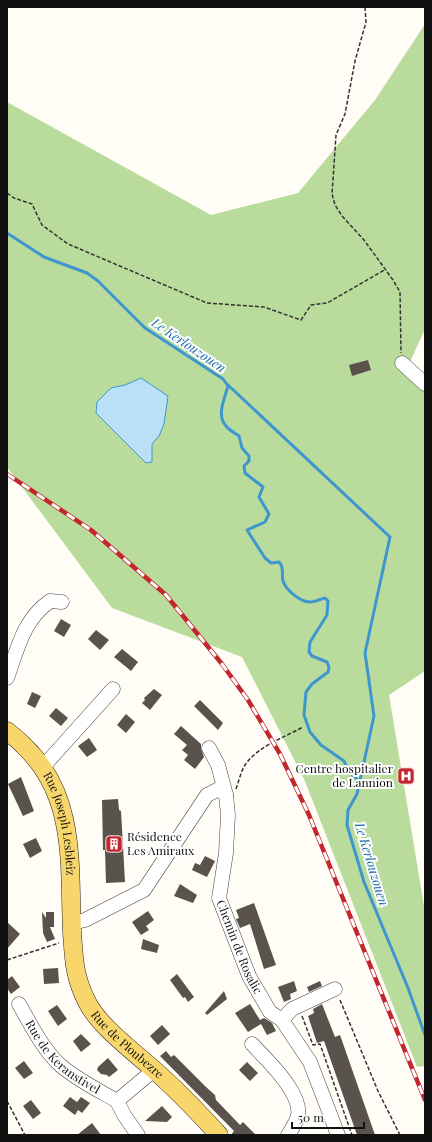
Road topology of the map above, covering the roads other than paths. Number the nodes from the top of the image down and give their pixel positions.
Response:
1 (402, 362) road end
2 (425, 384) edge
3 (62, 602) dead end
4 (7, 678) edge
5 (113, 689) dead end
6 (7, 731) edge
7 (209, 748) dead end
8 (42, 768) junction
9 (226, 795) junction
10 (72, 932) junction
11 (335, 989) road end
12 (19, 1004) dead end
13 (282, 1020) junction
14 (252, 1044) dead end
15 (154, 1070) junction
16 (117, 1101) junction
17 (138, 1135) edge
18 (219, 1135) edge
19 (288, 1135) edge
20 (338, 1135) edge

1 - 2 street
3 - 4 street
5 - 8 street
6 - 8 main road, Rue Joseph Lesbleiz
7 - 9 street, Chemin de Rosalic
8 - 10 main road, Rue Joseph Lesbleiz
9 - 10 street
9 - 13 street, Chemin de Rosalic
10 - 15 main road, Rue de Ploubezre
11 - 13 street
12 - 16 street, Rue de Keranstivel
13 - 20 street, Chemin de Rosalic
14 - 19 street
15 - 16 street
15 - 18 main road, Rue de Ploubezre
16 - 17 street

